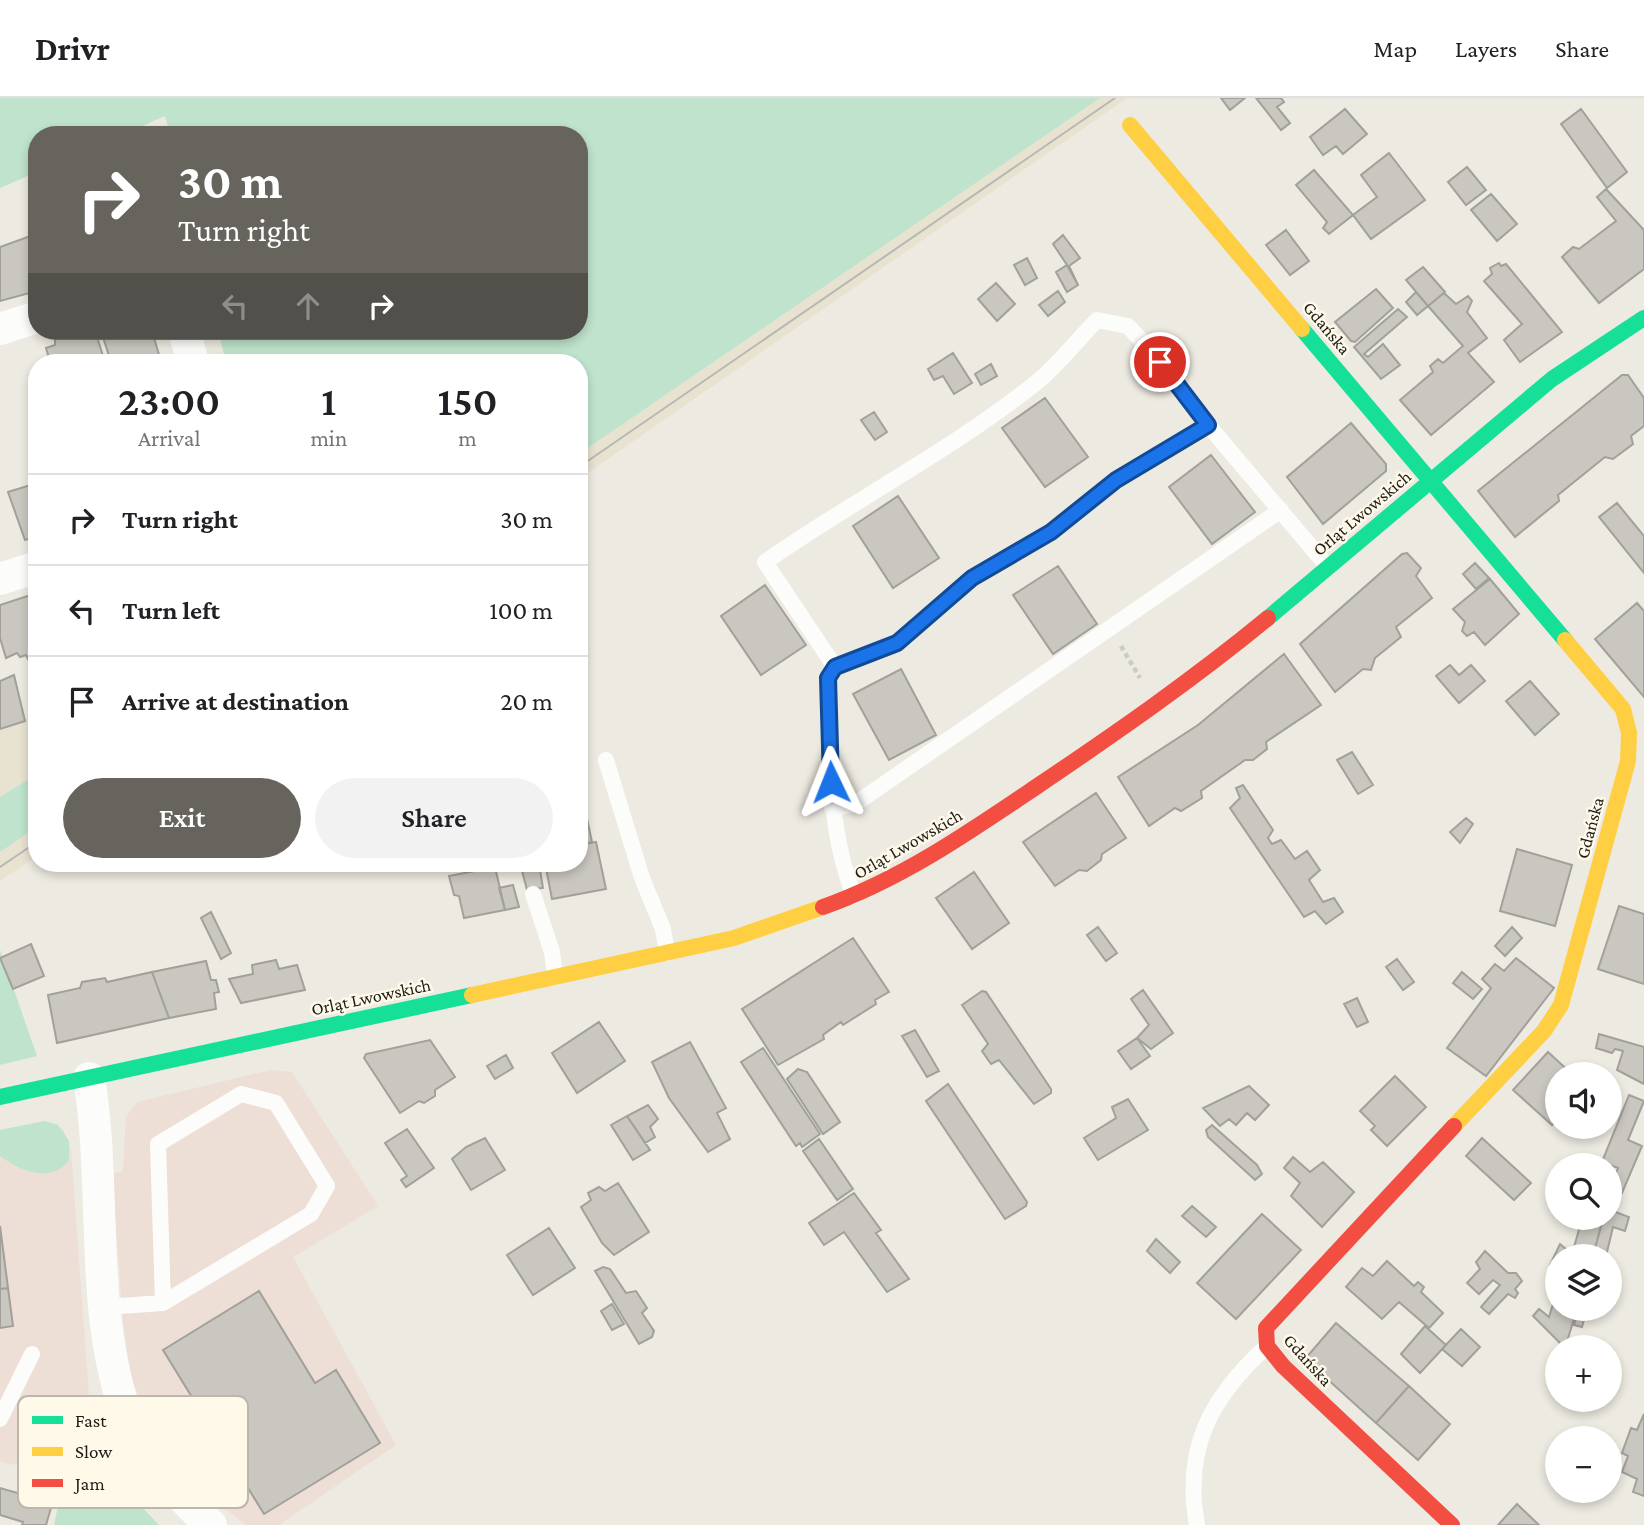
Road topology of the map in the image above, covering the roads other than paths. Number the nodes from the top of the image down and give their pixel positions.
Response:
1 (1130, 125) dead end
2 (1644, 317) edge
3 (28, 320) edge
4 (0, 329) edge
5 (1208, 425) junction
6 (1432, 480) junction
7 (1281, 510) junction
8 (1328, 567) junction
9 (28, 570) edge
10 (0, 579) edge
11 (835, 667) junction
12 (606, 760) dead end
13 (832, 808) junction
14 (533, 894) dead end
15 (854, 897) junction
16 (667, 953) junction
17 (555, 977) junction
18 (89, 1078) junction
19 (0, 1097) edge
20 (163, 1303) junction
21 (106, 1307) junction
22 (1267, 1346) junction
23 (32, 1354) dead end
24 (121, 1396) edge
25 (0, 1419) edge
26 (194, 1508) edge
27 (211, 1525) edge
28 (1197, 1525) edge
29 (1452, 1525) edge

1 - 6 main road, Gdańska
2 - 6 main road, Orląt Lwowskich
3 - 4 street
5 - 7 lane
5 - 11 lane
5 - 11 lane
6 - 8 main road, Orląt Lwowskich
6 - 22 main road, Gdańska
7 - 8 lane
7 - 13 lane
8 - 15 main road, Orląt Lwowskich
9 - 10 street
11 - 13 lane
12 - 16 lane
13 - 15 lane
14 - 17 lane
15 - 16 main road, Orląt Lwowskich
16 - 17 main road, Orląt Lwowskich
17 - 18 main road, Orląt Lwowskich
18 - 19 main road, Orląt Lwowskich
18 - 21 street
20 - 20 lane
20 - 21 lane
21 - 24 street
22 - 28 lane
22 - 29 main road, Gdańska
23 - 25 lane
26 - 27 street

